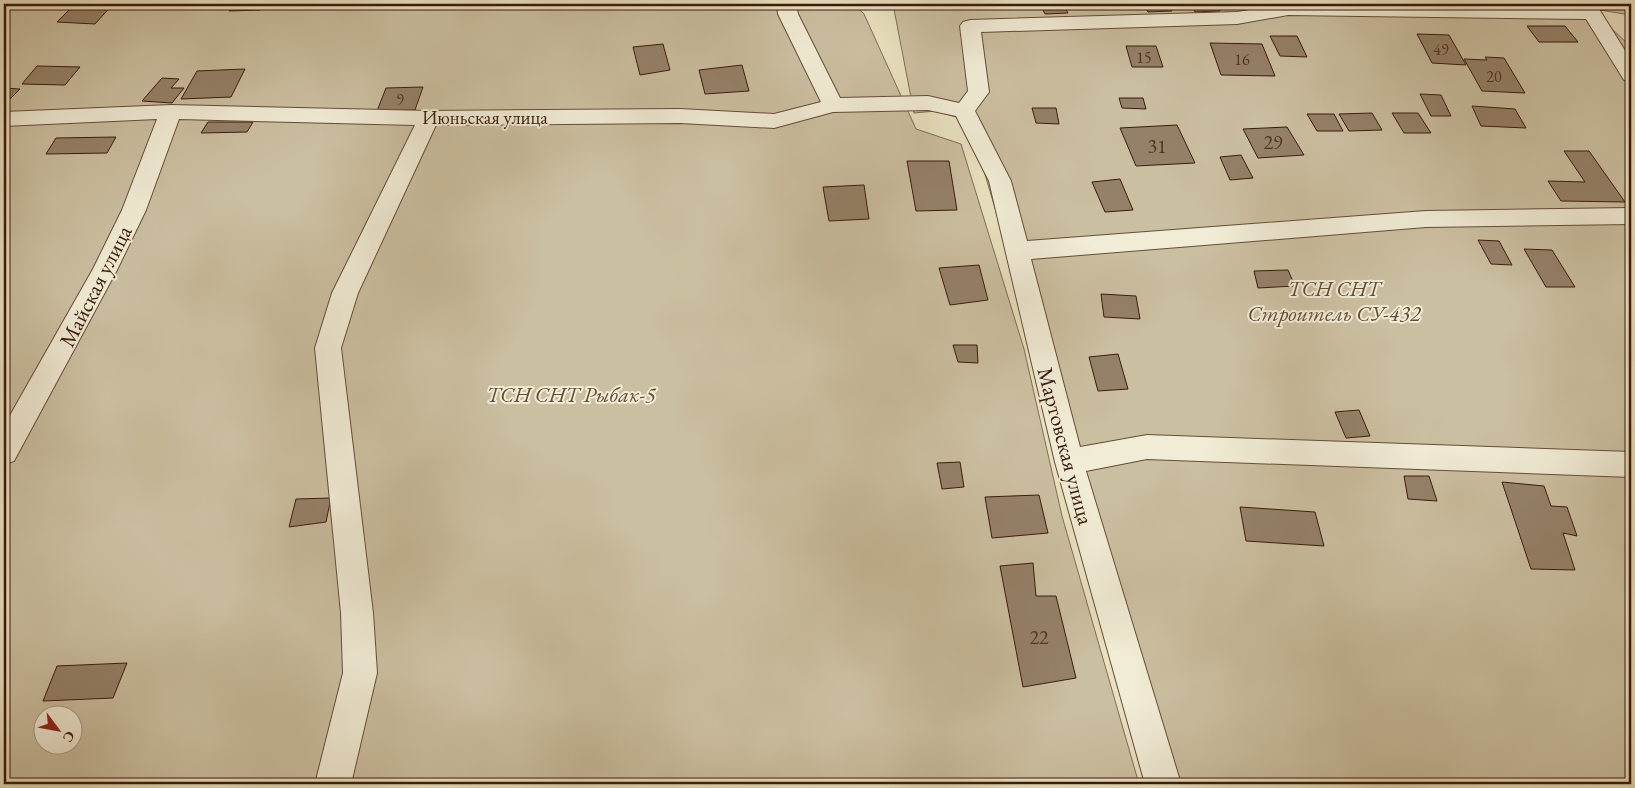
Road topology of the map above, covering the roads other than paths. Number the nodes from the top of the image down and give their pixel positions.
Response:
1 (786, 4) edge
2 (1587, 8) edge
3 (1631, 42) edge
4 (1631, 76) edge
5 (833, 105) junction
6 (964, 111) junction
7 (171, 112) junction
8 (429, 118) junction
9 (4, 119) edge
10 (1631, 216) edge
11 (1016, 251) junction
12 (4, 452) edge
13 (1069, 462) junction
14 (1631, 466) edge
15 (333, 784) edge
16 (1163, 784) edge

1 - 5 lane
2 - 3 lane
2 - 4 lane
2 - 6 lane
5 - 6 lane, Июньская улица
5 - 8 lane, Июньская улица
6 - 11 lane, Мартовская улица
7 - 8 lane, Июньская улица
7 - 9 lane, Июньская улица
7 - 12 lane, Майская улица
8 - 15 lane
10 - 11 lane
11 - 13 lane, Мартовская улица
13 - 14 lane
13 - 16 lane, Мартовская улица

